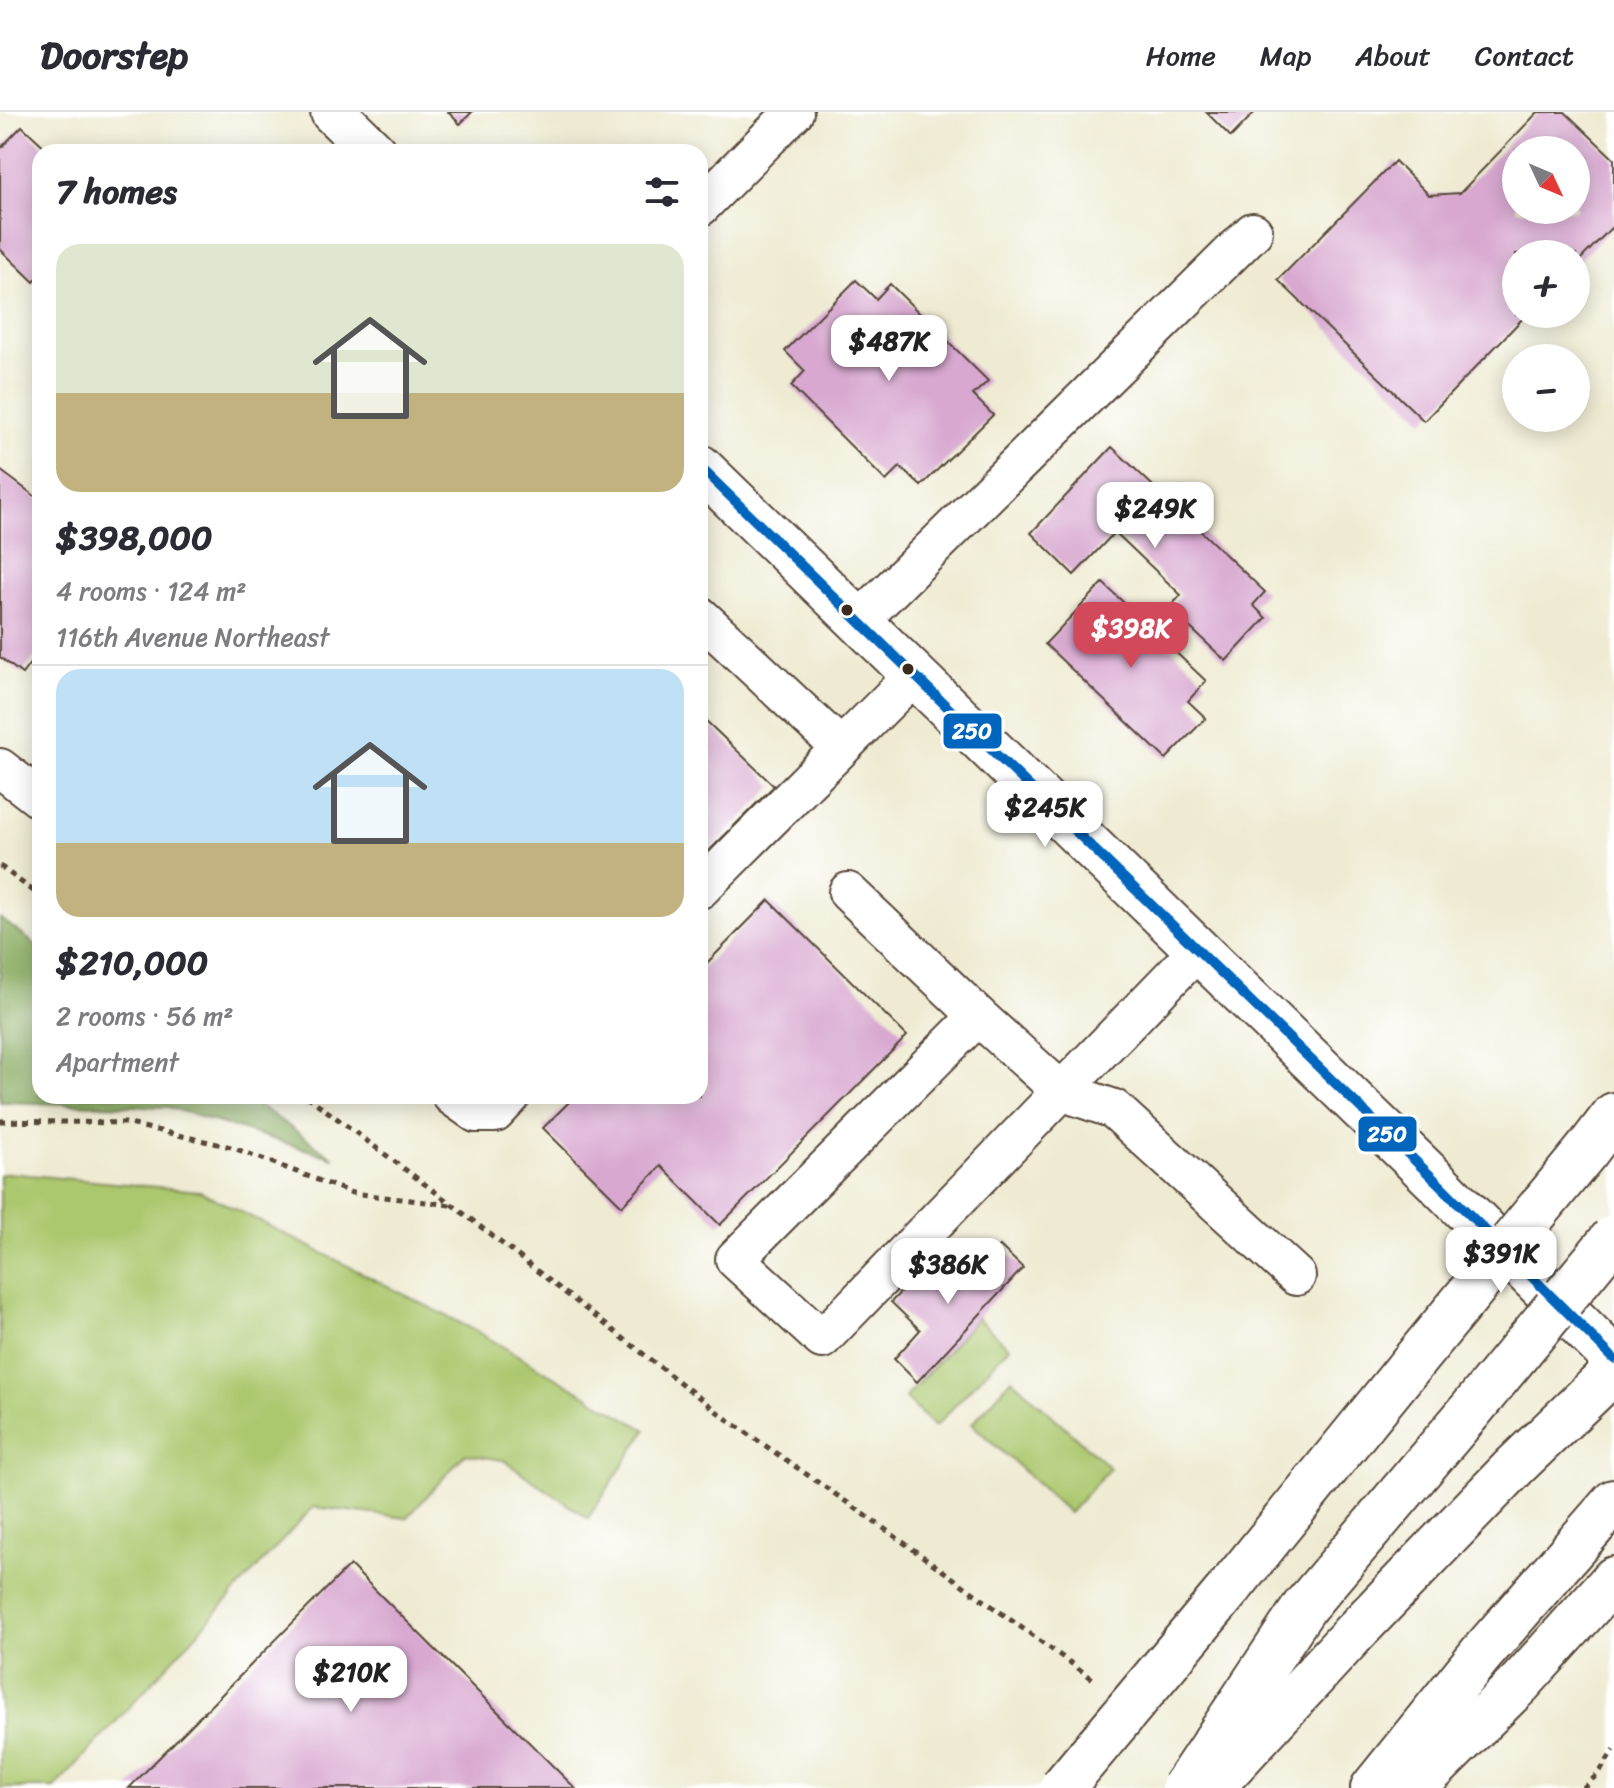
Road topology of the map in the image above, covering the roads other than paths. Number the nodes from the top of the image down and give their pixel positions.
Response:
1 (333, 112) edge
2 (794, 112) edge
3 (366, 144) edge
4 (708, 199) edge
5 (1253, 232) dead end
6 (708, 482) edge
7 (859, 621) junction
8 (708, 623) edge
9 (914, 675) junction
10 (841, 748) junction
11 (0, 768) edge
12 (32, 793) edge
13 (708, 881) edge
14 (848, 892) dead end
15 (1198, 950) junction
16 (978, 1016) junction
17 (1061, 1091) junction
18 (463, 1104) edge
19 (503, 1104) edge
20 (1614, 1115) edge
21 (1614, 1237) edge
22 (1296, 1276) dead end
23 (1614, 1359) edge
24 (1614, 1371) edge
25 (1602, 1514) edge
26 (1614, 1579) edge
27 (1062, 1788) edge
28 (1184, 1788) edge
29 (1211, 1788) edge
30 (1373, 1788) edge
31 (1414, 1788) edge

1 - 3 main road
2 - 4 lane
5 - 7 lane
6 - 7 main road
7 - 9 main road
8 - 10 lane
9 - 10 lane
9 - 15 main road
10 - 13 lane
11 - 12 lane
14 - 16 lane
15 - 17 lane
15 - 23 main road
16 - 17 lane
16 - 17 lane
17 - 22 lane
18 - 19 lane
20 - 27 main road, bridge
21 - 28 main road, bridge
24 - 29 main road, bridge
25 - 30 main road
26 - 31 main road

